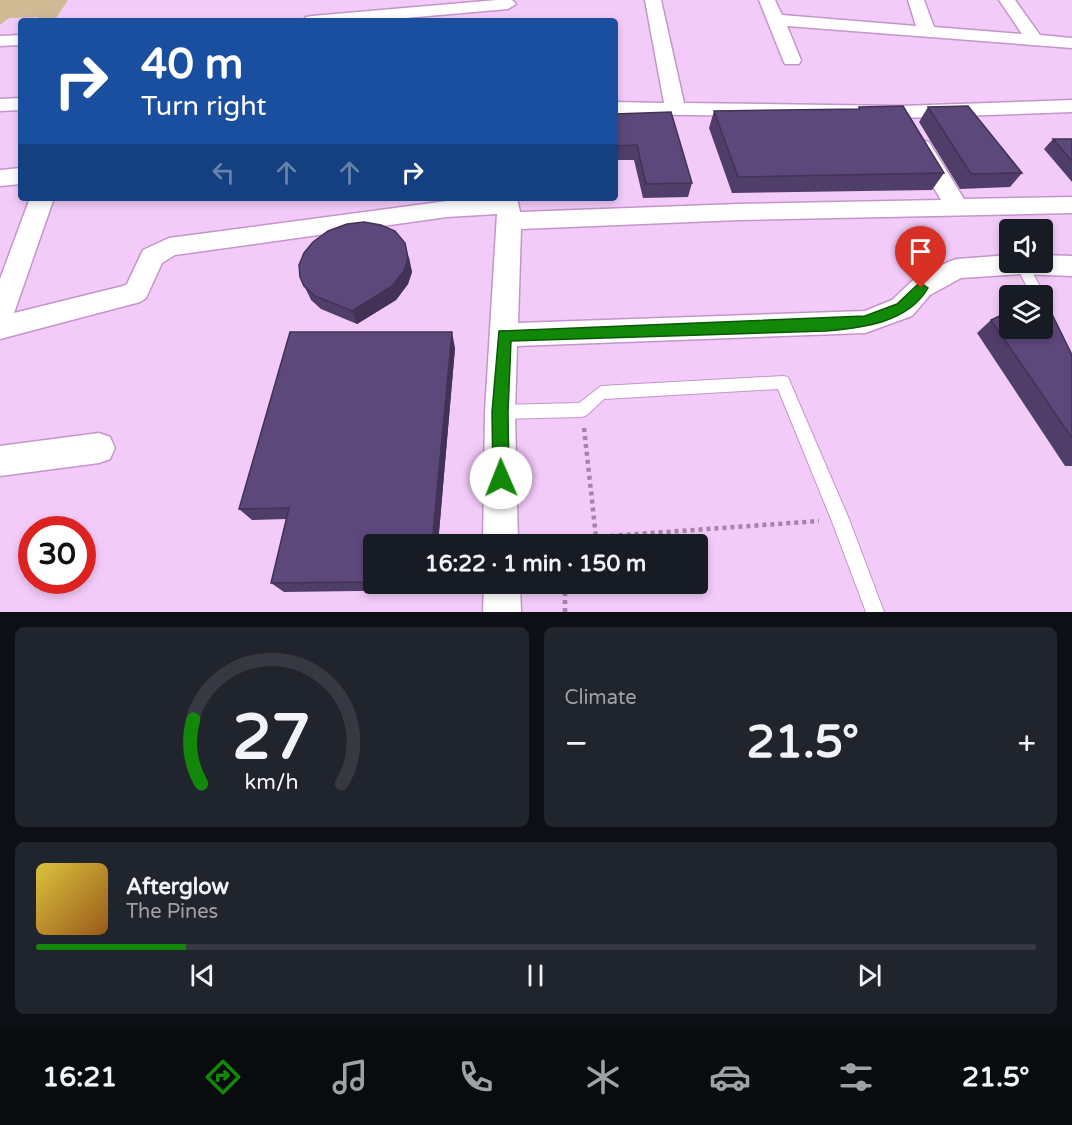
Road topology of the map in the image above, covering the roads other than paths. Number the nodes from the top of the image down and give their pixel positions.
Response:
1 (653, 0) edge
2 (767, 0) edge
3 (916, 0) edge
4 (1008, 0) edge
5 (508, 8) edge
6 (379, 18) edge
7 (775, 20) junction
8 (927, 32) junction
9 (1034, 39) junction
10 (18, 40) edge
11 (0, 41) edge
12 (1072, 43) edge
13 (792, 60) dead end
14 (18, 104) edge
15 (0, 105) edge
16 (1072, 106) edge
17 (675, 107) junction
18 (618, 108) edge
19 (900, 112) junction
20 (18, 176) edge
21 (0, 178) edge
22 (41, 201) edge
23 (1072, 205) edge
24 (957, 207) junction
25 (508, 208) edge
26 (1053, 265) edge
27 (999, 266) edge
28 (1072, 266) edge
29 (6, 284) edge
30 (0, 315) edge
31 (0, 328) edge
32 (504, 335) junction
33 (500, 412) junction
34 (99, 448) dead end
35 (0, 461) edge
36 (501, 534) edge
37 (502, 594) edge
38 (502, 612) edge
39 (875, 612) edge

1 - 17 street
2 - 7 street
3 - 8 street
4 - 9 street
5 - 6 street
7 - 8 street
7 - 13 street
8 - 9 street
9 - 12 street
10 - 11 street
14 - 15 street
16 - 19 street
17 - 18 street
17 - 19 street
19 - 24 street
20 - 21 street
22 - 29 street
23 - 24 street
24 - 25 street
25 - 31 street
25 - 32 street
26 - 28 street
27 - 32 street
29 - 30 street
32 - 33 street
33 - 36 street
33 - 39 lane
34 - 35 street
37 - 38 street

